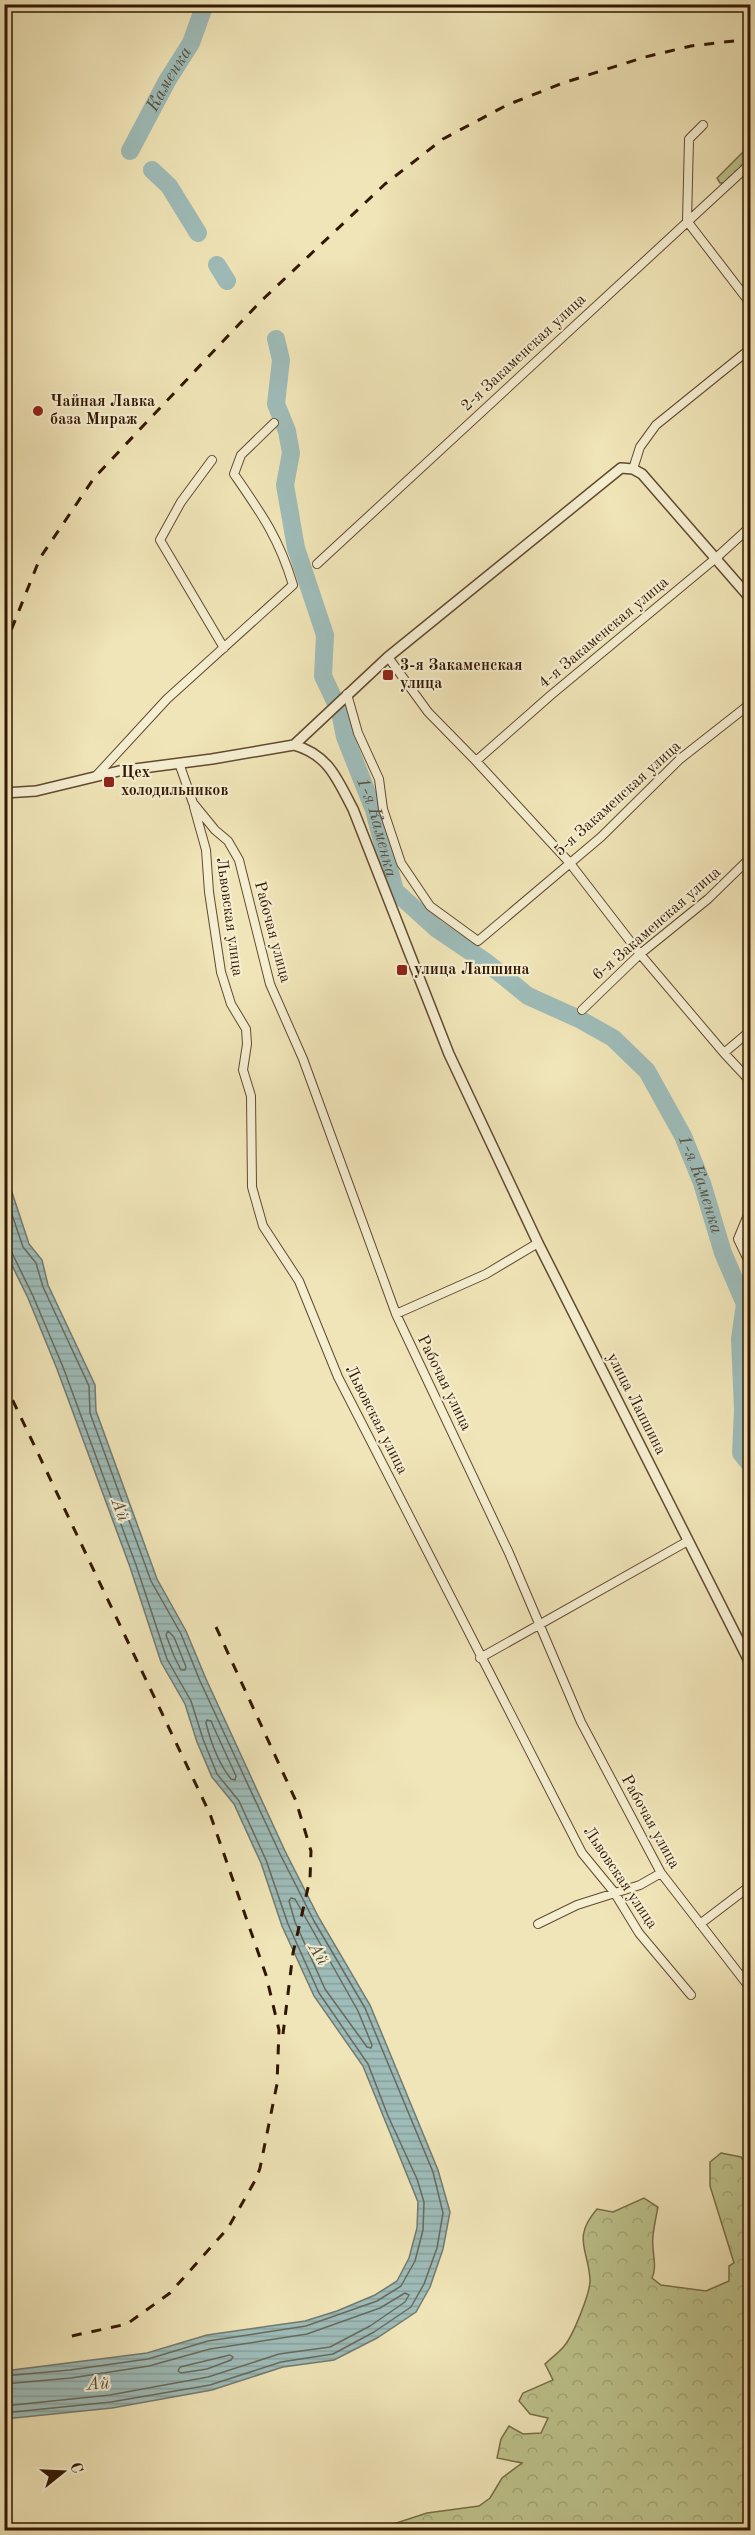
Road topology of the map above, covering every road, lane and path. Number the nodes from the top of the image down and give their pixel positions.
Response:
1 (703, 126) dead end
2 (750, 164) edge
3 (687, 221) junction
4 (750, 303) edge
5 (750, 349) edge
6 (274, 423) dead end
7 (212, 460) dead end
8 (633, 469) junction
9 (750, 527) edge
10 (716, 558) junction
11 (317, 564) dead end
12 (750, 598) edge
13 (224, 648) junction
14 (388, 657) junction
15 (347, 694) junction
16 (750, 704) edge
17 (294, 745) junction
18 (477, 761) junction
19 (178, 763) junction
20 (96, 776) junction
21 (4, 793) edge
22 (193, 803) junction
23 (750, 858) edge
24 (569, 862) junction
25 (640, 954) junction
26 (582, 1011) dead end
27 (750, 1031) edge
28 (724, 1053) junction
29 (750, 1081) edge
30 (750, 1210) edge
31 (538, 1243) junction
32 (750, 1264) edge
33 (396, 1314) junction
34 (688, 1541) junction
35 (541, 1626) junction
36 (480, 1658) junction
37 (750, 1663) edge
38 (661, 1873) junction
39 (750, 1887) edge
40 (614, 1892) junction
41 (538, 1924) dead end
42 (700, 1924) junction
43 (750, 1988) edge
44 (691, 1995) dead end

1 - 3 street
2 - 3 street, 2-я Закаменская улица
3 - 4 street
3 - 11 street, 2-я Закаменская улица
5 - 8 street
6 - 13 street
7 - 13 street
8 - 10 street
8 - 14 street
9 - 10 street, 4-я Закаменская улица
10 - 12 street
10 - 18 street, 4-я Закаменская улица
13 - 20 street
14 - 15 street
14 - 18 street
15 - 17 street
15 - 24 street, 5-я Закаменская улица
16 - 24 street, 5-я Закаменская улица
17 - 19 street
17 - 31 street, улица Лапшина
18 - 24 street
19 - 20 street
19 - 22 street, Рабочая улица
20 - 21 street
22 - 33 street, Рабочая улица
22 - 36 street, Львовская улица
23 - 25 street, 6-я Закаменская улица
24 - 25 street
25 - 26 street, 6-я Закаменская улица
25 - 28 street
27 - 28 street
28 - 29 street
30 - 32 street
31 - 33 street
31 - 34 street, улица Лапшина
33 - 35 street, Рабочая улица
34 - 35 street
34 - 37 street, улица Лапшина
35 - 36 street
35 - 38 street, Рабочая улица
36 - 40 street, Львовская улица
38 - 40 street
38 - 42 street, Рабочая улица
39 - 42 street
40 - 41 street
40 - 44 street, Львовская улица
42 - 43 street, Рабочая улица

